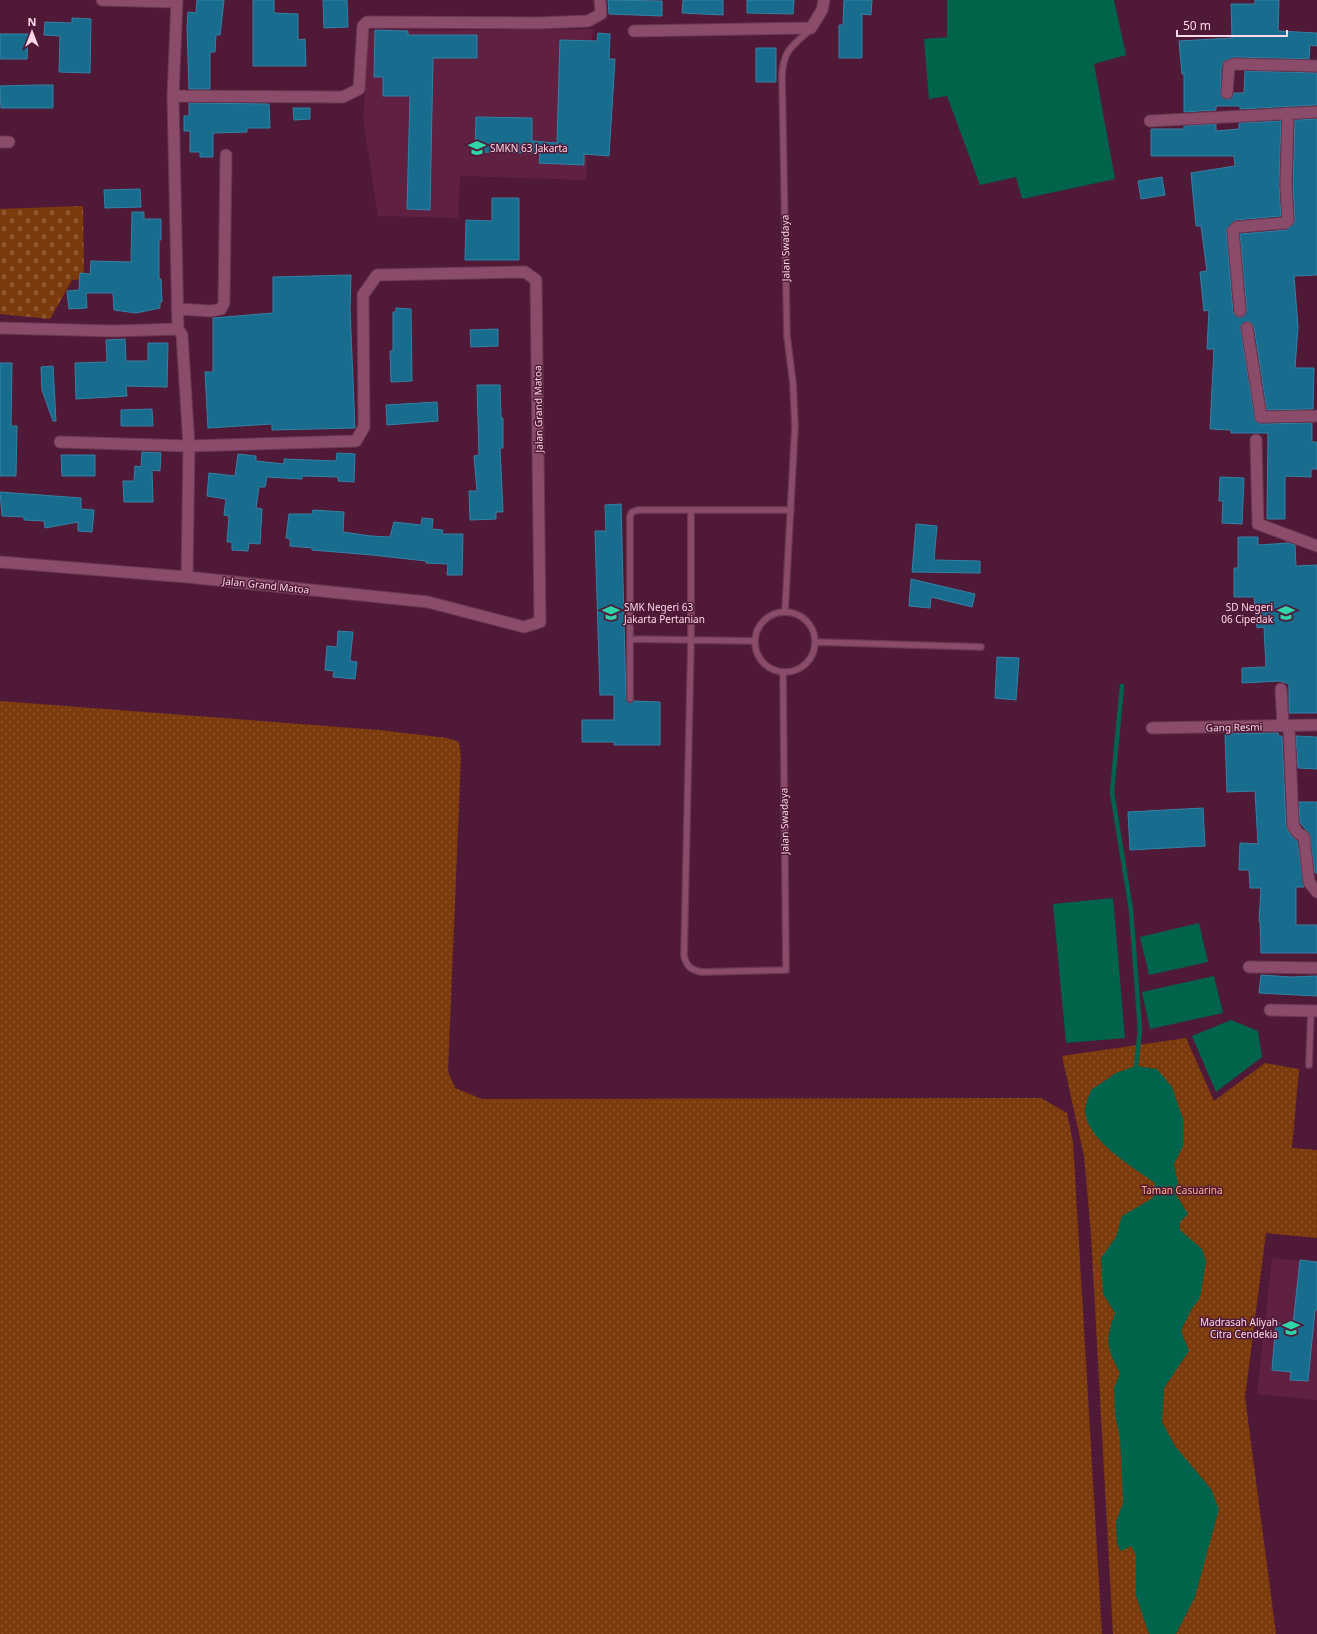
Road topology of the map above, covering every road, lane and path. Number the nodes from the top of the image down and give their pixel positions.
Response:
1 (102, 0) edge
2 (600, 0) edge
3 (824, 0) edge
4 (176, 1) edge
5 (811, 28) junction
6 (634, 32) dead end
7 (1317, 66) edge
8 (1227, 93) dead end
9 (173, 96) junction
10 (1317, 112) edge
11 (1288, 113) junction
12 (1150, 121) dead end
13 (226, 155) dead end
14 (177, 309) junction
15 (1240, 311) dead end
16 (0, 328) edge
17 (1247, 328) dead end
18 (178, 329) junction
19 (1317, 416) edge
20 (1256, 440) dead end
21 (60, 442) dead end
22 (189, 446) junction
23 (691, 510) junction
24 (791, 510) junction
25 (1317, 546) edge
26 (0, 562) edge
27 (186, 576) junction
28 (785, 612) junction
29 (630, 639) junction
30 (691, 640) junction
31 (755, 641) junction
32 (816, 642) junction
33 (981, 647) dead end
34 (783, 672) junction
35 (1280, 689) dead end
36 (630, 699) dead end
37 (1286, 726) junction
38 (1317, 726) edge
39 (1152, 728) dead end
40 (1317, 892) edge
41 (1249, 967) dead end
42 (1317, 968) edge
43 (1270, 1010) dead end
44 (1314, 1011) edge
45 (1309, 1065) dead end

1 - 4 street
2 - 9 street
3 - 5 street, Jalan Swadaya
4 - 9 street
5 - 6 street
5 - 24 lane, Jalan Swadaya
7 - 8 street
9 - 14 street
10 - 11 street
11 - 12 street
11 - 15 street
13 - 14 street
14 - 18 street
16 - 18 street
17 - 19 street
18 - 22 street
20 - 25 street
21 - 22 street, Jalan Grand Matoa
22 - 27 street
22 - 27 street, Jalan Grand Matoa
23 - 24 lane
23 - 29 lane
23 - 30 lane
24 - 28 lane, Jalan Swadaya
26 - 27 street, Jalan Grand Matoa
28 - 31 lane
28 - 32 lane
29 - 30 lane
29 - 36 lane
30 - 31 lane
30 - 34 lane, Jalan Swadaya
31 - 34 lane
32 - 33 lane
32 - 34 lane
35 - 37 street
37 - 38 street, Gang Resmi
37 - 39 street, Gang Resmi
37 - 40 street
41 - 42 street
43 - 44 street
44 - 45 lane

